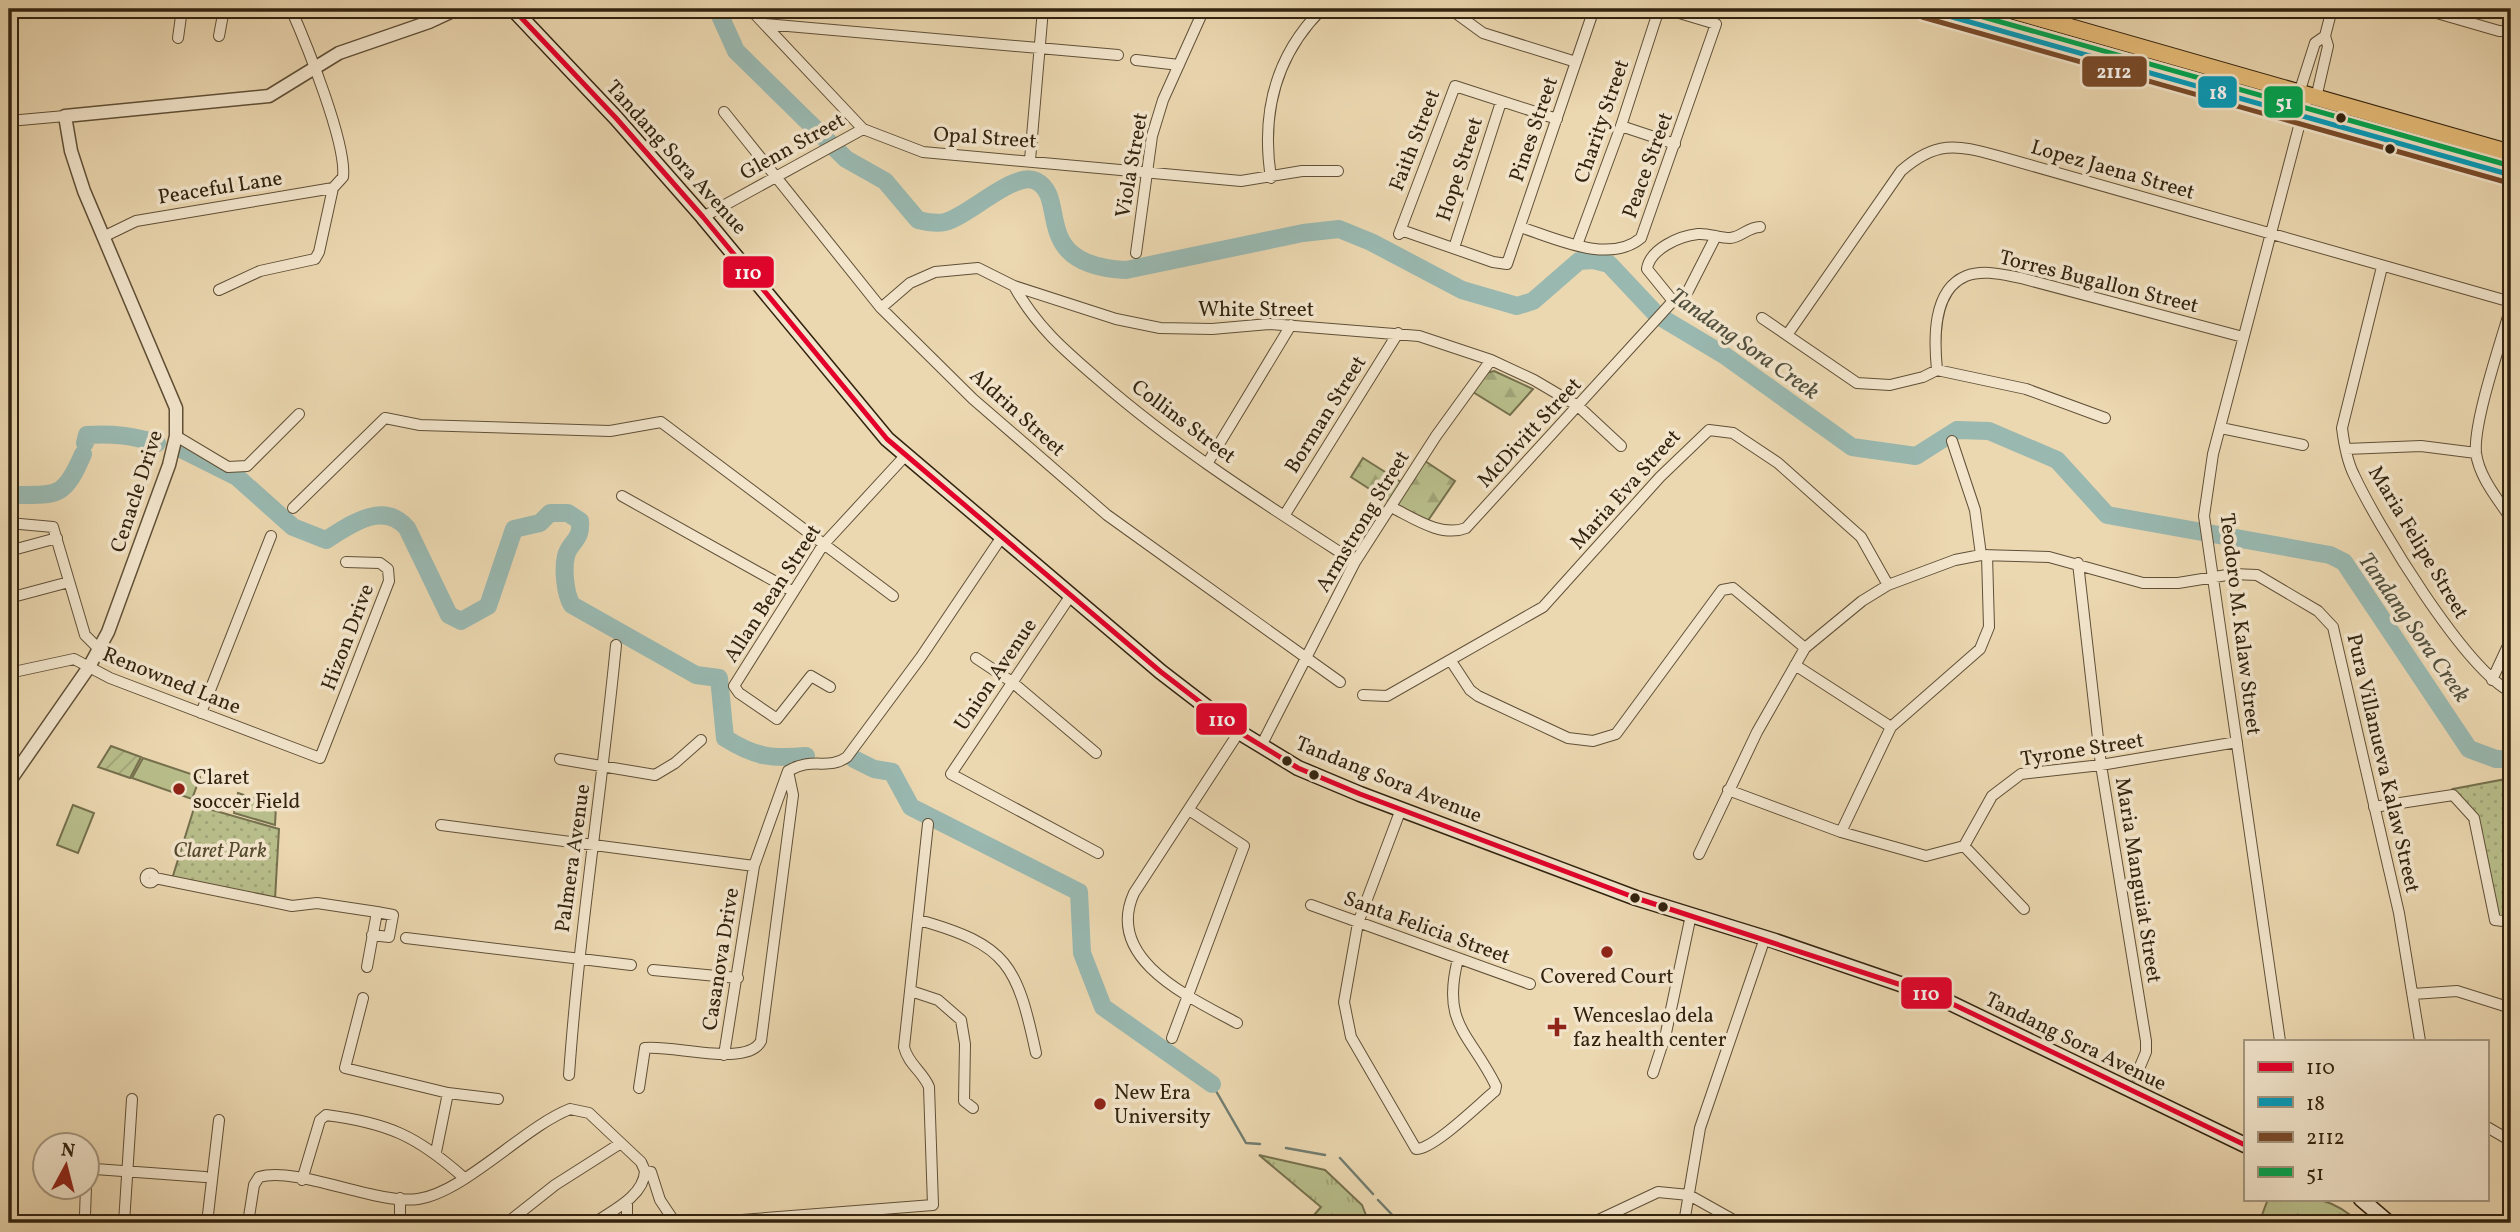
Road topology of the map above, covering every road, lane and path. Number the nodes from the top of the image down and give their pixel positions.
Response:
1 (182, 9) edge
2 (224, 9) edge
3 (290, 9) edge
4 (457, 9) edge
5 (513, 9) edge
6 (750, 9) edge
7 (1043, 9) edge
8 (1204, 9) edge
9 (1322, 9) edge
10 (1450, 9) edge
11 (1594, 9) edge
12 (1659, 9) edge
13 (1666, 9) edge
14 (1924, 9) edge
15 (2007, 9) edge
16 (2332, 9) edge
17 (2423, 9) edge
18 (2443, 11) edge
19 (765, 24) junction
20 (2083, 31) junction
21 (2511, 31) edge
22 (219, 36) dead end
23 (2325, 36) junction
24 (178, 38) dead end
25 (1040, 47) junction
26 (2077, 52) junction
27 (1118, 55) dead end
28 (1136, 60) dead end
29 (1576, 62) junction
30 (315, 65) junction
31 (1179, 65) junction
32 (2307, 96) junction
33 (1501, 102) junction
34 (724, 112) dead end
35 (65, 116) junction
36 (2302, 116) junction
37 (1557, 119) junction
38 (9, 121) edge
39 (1621, 126) junction
40 (863, 128) junction
41 (1675, 144) junction
42 (2511, 153) edge
43 (1030, 160) junction
44 (1147, 171) junction
45 (1338, 171) dead end
46 (2511, 175) edge
47 (776, 176) junction
48 (1271, 178) junction
49 (333, 188) junction
50 (703, 217) junction
51 (1520, 227) junction
52 (1760, 227) dead end
53 (2270, 235) junction
54 (1716, 236) junction
55 (103, 237) junction
56 (1577, 245) junction
57 (1454, 248) junction
58 (1136, 253) dead end
59 (1508, 262) joint
60 (2382, 267) junction
61 (1014, 286) junction
62 (219, 290) dead end
63 (1673, 301) junction
64 (2511, 304) edge
65 (881, 308) junction
66 (1762, 318) dead end
67 (1291, 325) junction
68 (1398, 333) junction
69 (1787, 335) junction
70 (2243, 337) junction
71 (1491, 360) junction
72 (1937, 370) junction
73 (1578, 406) junction
74 (299, 414) dead end
75 (2105, 418) dead end
76 (2221, 428) junction
77 (176, 436) junction
78 (1952, 441) dead end
79 (2303, 445) dead end
80 (1621, 446) dead end
81 (2346, 449) junction
82 (2476, 453) junction
83 (905, 456) junction
84 (1207, 464) junction
85 (622, 496) dead end
86 (1391, 507) junction
87 (293, 508) dead end
88 (1284, 516) junction
89 (2511, 519) edge
90 (9, 523) edge
91 (271, 536) dead end
92 (57, 538) junction
93 (1001, 538) junction
94 (823, 545) junction
95 (9, 551) edge
96 (1984, 555) junction
97 (346, 562) dead end
98 (1354, 562) junction
99 (2078, 563) junction
100 (2212, 579) junction
101 (69, 582) junction
102 (1888, 585) junction
103 (792, 591) junction
104 (1071, 595) junction
105 (893, 596) dead end
106 (9, 598) edge
107 (2511, 639) edge
108 (616, 645) dead end
109 (1805, 648) junction
110 (99, 649) junction
111 (976, 658) dead end
112 (1306, 660) junction
113 (1451, 661) junction
114 (1795, 665) junction
115 (89, 667) junction
116 (9, 673) edge
117 (2492, 680) junction
118 (1012, 682) junction
119 (1340, 682) dead end
120 (830, 687) dead end
121 (2511, 692) edge
122 (1363, 695) dead end
123 (201, 713) junction
124 (1891, 727) junction
125 (1239, 733) junction
126 (701, 740) dead end
127 (2237, 742) junction
128 (1261, 746) junction
129 (1096, 753) dead end
130 (320, 758) joint
131 (560, 759) dead end
132 (604, 765) junction
133 (2101, 765) junction
134 (788, 771) junction
135 (9, 782) edge
136 (1728, 790) junction
137 (2374, 807) junction
138 (1401, 809) junction
139 (1189, 810) junction
140 (928, 824) dead end
141 (441, 825) dead end
142 (1841, 832) junction
143 (594, 845) junction
144 (1964, 846) junction
145 (1098, 853) dead end
146 (1699, 854) dead end
147 (754, 866) junction
148 (155, 878) dead end
149 (1311, 905) dead end
150 (2024, 909) dead end
151 (377, 912) junction
152 (1691, 915) junction
153 (919, 920) junction
154 (2511, 922) edge
155 (1358, 923) junction
156 (372, 935) junction
157 (406, 938) dead end
158 (1765, 938) junction
159 (1458, 958) junction
160 (578, 959) junction
161 (631, 965) dead end
162 (367, 967) dead end
163 (653, 970) dead end
164 (738, 978) junction
165 (1530, 984) dead end
166 (911, 991) junction
167 (2413, 994) junction
168 (1188, 997) junction
169 (363, 998) dead end
170 (2511, 1008) edge
171 (1237, 1023) dead end
172 (1172, 1038) dead end
173 (2280, 1040) edge
174 (2420, 1040) edge
175 (1036, 1053) dead end
176 (724, 1055) junction
177 (1653, 1073) dead end
178 (569, 1076) dead end
179 (2136, 1076) dead end
180 (639, 1088) dead end
181 (448, 1093) junction
182 (132, 1099) dead end
183 (498, 1099) dead end
184 (974, 1108) dead end
185 (219, 1120) dead end
186 (2488, 1128) edge
187 (2511, 1141) edge
188 (621, 1143) junction
189 (2244, 1145) edge
190 (436, 1152) junction
191 (102, 1169) edge
192 (126, 1170) junction
193 (645, 1171) junction
194 (205, 1177) dead end
195 (464, 1177) junction
196 (302, 1180) junction
197 (1689, 1195) junction
198 (400, 1198) junction
199 (86, 1200) edge
200 (2362, 1200) edge
201 (626, 1202) junction
202 (863, 1210) junction
203 (807, 1219) edge
204 (732, 1221) edge
205 (89, 1223) edge
206 (124, 1223) edge
207 (207, 1223) edge
208 (248, 1223) edge
209 (400, 1223) edge
210 (507, 1223) edge
211 (594, 1223) edge
212 (627, 1223) edge
213 (679, 1223) edge
214 (704, 1223) edge
215 (862, 1223) edge
216 (1592, 1223) edge
217 (1684, 1223) edge
218 (1739, 1223) edge
219 (2389, 1223) edge

1 - 24 street
2 - 22 street
3 - 30 street
4 - 30 street
5 - 50 main road, Tandang Sora Avenue
6 - 19 street, Opal Street
7 - 25 street
8 - 31 street, Viola Street
9 - 48 street
10 - 29 street
11 - 29 street, Pines Street
12 - 39 street, Charity Street
13 - 41 street, Peace Street
14 - 26 main road
15 - 20 main road
16 - 23 street, Teodoro M. Kalaw Street
17 - 18 street
18 - 21 street
19 - 25 street
19 - 40 street, Opal Street
20 - 26 main road
20 - 32 main road
23 - 32 street, Teodoro M. Kalaw Street
23 - 32 street, Teodoro M. Kalaw Street
25 - 27 street
25 - 43 street
26 - 36 main road
28 - 31 street
29 - 37 street, Pines Street
30 - 35 street
30 - 49 street
31 - 44 street, Viola Street
32 - 36 street, Teodoro M. Kalaw Street
32 - 42 main road
33 - 37 street, Faith Street
33 - 57 street, Hope Street
33 - 57 street, Faith Street
34 - 47 street, Aldrin Street
35 - 38 street
35 - 55 street, Cenacle Drive
36 - 46 main road
36 - 53 street, Teodoro M. Kalaw Street
37 - 51 street, Pines Street
39 - 41 street
39 - 56 street, Charity Street
40 - 43 street, Opal Street
40 - 47 street, Glenn Street
41 - 56 street, Peace Street
43 - 44 street, Opal Street
44 - 48 street, Opal Street
44 - 58 street, Viola Street
45 - 48 street, Opal Street
47 - 50 street, Glenn Street
47 - 65 street, Aldrin Street
49 - 55 street, Peaceful Lane
49 - 62 street
50 - 83 main road, Tandang Sora Avenue
51 - 56 street, Peace Street
51 - 59 street, Pines Street
52 - 54 street
53 - 60 street, Lopez Jaena Street
53 - 69 street, Lopez Jaena Street
53 - 70 street, Teodoro M. Kalaw Street
54 - 63 street, McDivitt Street
54 - 63 street
55 - 77 street, Cenacle Drive
57 - 59 street, Faith Street
60 - 64 street, Lopez Jaena Street
60 - 81 street, Maria Felipe Street
61 - 65 street, White Street
61 - 67 street, White Street
61 - 84 street, Collins Street
63 - 73 street, McDivitt Street
64 - 82 street
65 - 112 street, Aldrin Street
66 - 69 street
67 - 68 street, White Street
67 - 84 street
68 - 71 street, White Street
68 - 88 street, Borman Street
69 - 72 street
70 - 72 street, Torres Bugallon Street
70 - 76 street, Teodoro M. Kalaw Street
71 - 73 street, White Street
71 - 86 street, Armstrong Street
72 - 75 street
73 - 80 street, White Street
73 - 86 street, McDivitt Street
74 - 77 street
76 - 79 street
76 - 100 street, Teodoro M. Kalaw Street
77 - 110 street, Cenacle Drive
78 - 96 street
81 - 82 street
81 - 117 street, Maria Felipe Street
82 - 89 street
83 - 93 main road, Tandang Sora Avenue
83 - 94 street, Allan Bean Street
84 - 88 street, Collins Street
85 - 103 street
86 - 98 street, Armstrong Street
87 - 94 street
88 - 98 street, Collins Street
90 - 92 street
91 - 123 street
92 - 95 street
92 - 101 street
93 - 104 main road, Tandang Sora Avenue
93 - 134 street
94 - 103 street, Allan Bean Street
94 - 105 street
96 - 99 street, Pura Villanueva Kalaw Street
96 - 102 street, Pura Villanueva Kalaw Street
96 - 124 street
97 - 130 street, Hizon Drive
98 - 112 street, Armstrong Street
99 - 100 street, Pura Villanueva Kalaw Street
99 - 133 street, Maria Manguiat Street
100 - 127 street, Teodoro M. Kalaw Street
100 - 137 street, Pura Villanueva Kalaw Street
101 - 106 street
101 - 110 street
102 - 109 street, Pura Villanueva Kalaw Street
102 - 113 street, Maria Eva Street
103 - 120 street, Allan Bean Street
104 - 118 street, Union Avenue
104 - 125 main road, Tandang Sora Avenue
107 - 117 street
108 - 132 street, Palmera Avenue
109 - 113 street
109 - 114 street, Pura Villanueva Kalaw Street
110 - 115 street, Cenacle Drive
111 - 118 street
112 - 119 street, Aldrin Street
112 - 128 street, Armstrong Street
113 - 122 street, Maria Eva Street
114 - 124 street
114 - 136 street, Pura Villanueva Kalaw Street
115 - 116 street, Renowned Lane
115 - 123 street, Renowned Lane
115 - 135 street, Cenacle Drive
117 - 121 street, Maria Felipe Street
118 - 129 street
118 - 145 street, Union Avenue
123 - 130 street, Renowned Lane
124 - 142 street
125 - 128 main road, Tandang Sora Avenue
125 - 139 street
126 - 132 street
127 - 133 street, Tyrone Street
127 - 173 street, Teodoro M. Kalaw Street
128 - 138 main road, Tandang Sora Avenue
131 - 132 street
132 - 143 street, Palmera Avenue
133 - 144 street, Tyrone Street
133 - 179 street, Maria Manguiat Street
134 - 147 street, Casanova Drive
134 - 176 street, Casanova Drive
136 - 142 street
136 - 146 street, Pura Villanueva Kalaw Street
137 - 154 street
137 - 167 street, Pura Villanueva Kalaw Street
138 - 152 main road, Tandang Sora Avenue
138 - 155 street
139 - 168 street
139 - 168 street
140 - 153 street
141 - 143 street
142 - 144 street
143 - 147 street
143 - 160 street, Palmera Avenue
144 - 150 street
147 - 164 street, Casanova Drive
148 - 151 street
149 - 155 street, Santa Felicia Street
151 - 156 street
151 - 156 street
152 - 158 main road, Tandang Sora Avenue
152 - 177 street
153 - 166 street
153 - 175 street
155 - 159 street, Santa Felicia Street
155 - 159 street
156 - 162 street
157 - 160 street
158 - 189 main road, Tandang Sora Avenue
158 - 197 street
159 - 165 street, Santa Felicia Street
160 - 161 street
160 - 178 street, Palmera Avenue
163 - 164 street
164 - 176 street, Casanova Drive
166 - 184 street
166 - 202 street
167 - 170 street
167 - 174 street, Pura Villanueva Kalaw Street
168 - 171 street
168 - 172 street
169 - 181 street
176 - 180 street
181 - 183 street
181 - 190 street
182 - 192 street
185 - 207 street
186 - 187 street
188 - 193 street
188 - 195 street
188 - 210 street
190 - 195 street
190 - 196 street
191 - 192 street
192 - 194 street
192 - 206 street
193 - 201 street
193 - 213 street
195 - 198 street
196 - 198 street
196 - 208 street
197 - 216 street
197 - 217 street
197 - 218 street
198 - 209 street
199 - 205 street
200 - 219 main road
201 - 211 street
201 - 212 street
202 - 203 street
202 - 215 street
203 - 204 street
204 - 214 street

